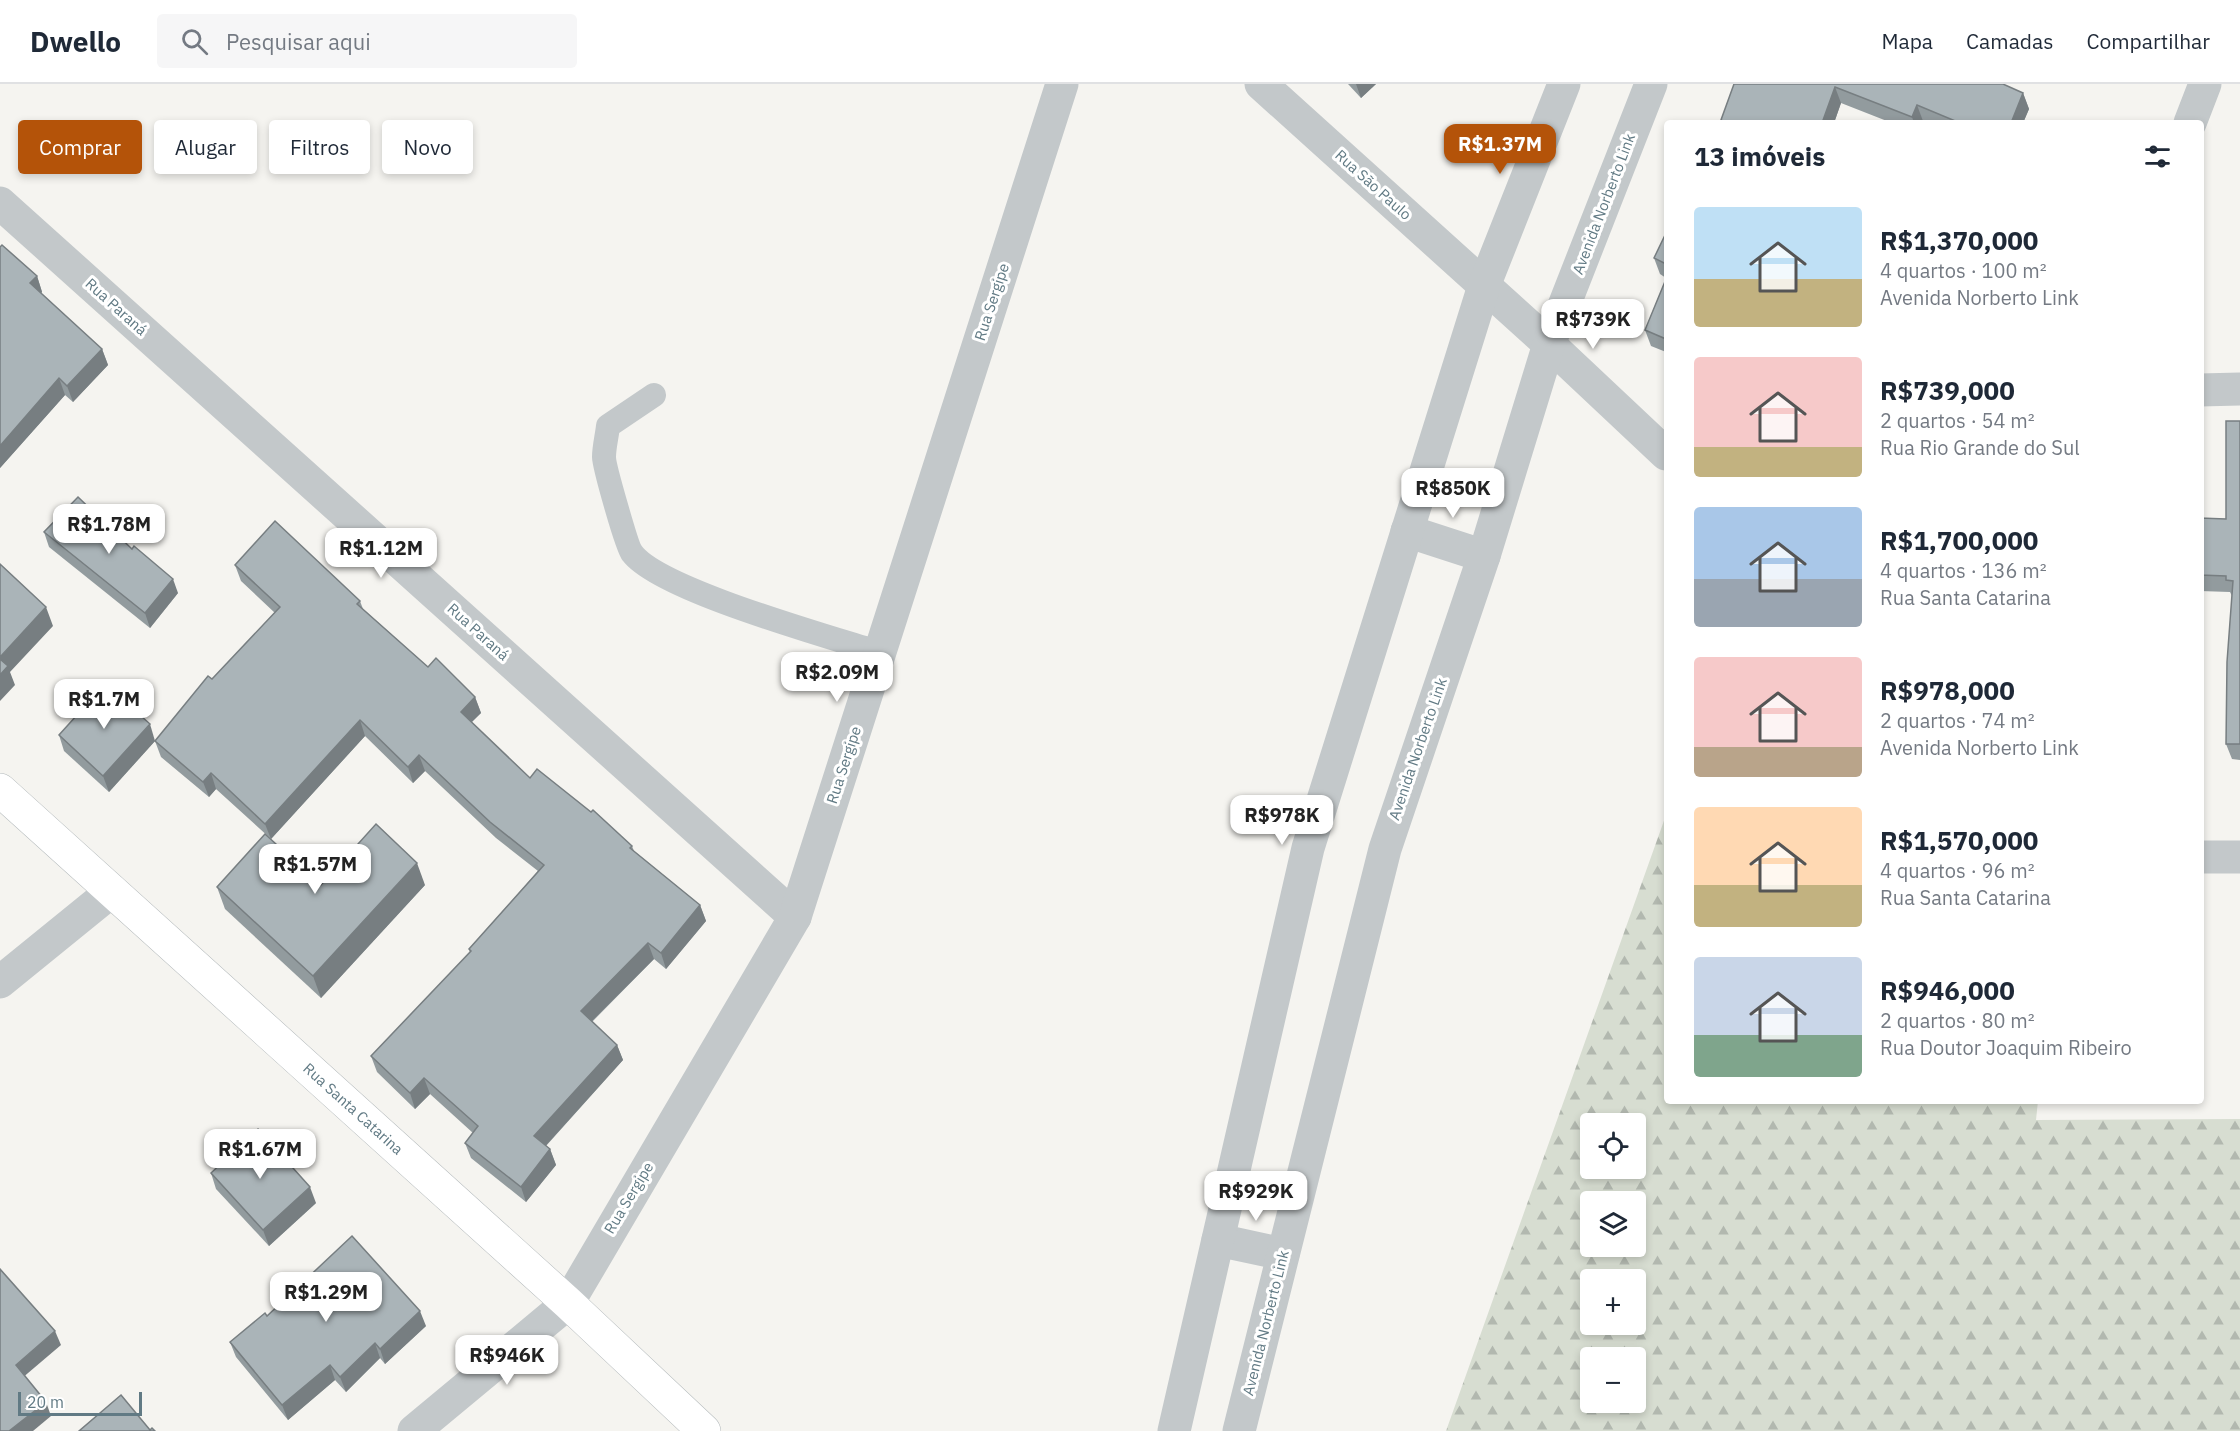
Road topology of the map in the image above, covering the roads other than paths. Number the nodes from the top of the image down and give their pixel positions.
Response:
1 (1062, 84) edge
2 (1261, 84) edge
3 (1564, 84) edge
4 (1651, 84) edge
5 (2205, 84) edge
6 (2191, 120) edge
7 (0, 203) edge
8 (1484, 286) junction
9 (1549, 344) junction
10 (2240, 389) edge
11 (2204, 390) edge
12 (654, 395) dead end
13 (1664, 452) edge
14 (1407, 531) junction
15 (1484, 556) junction
16 (880, 653) junction
17 (0, 790) edge
18 (2204, 857) edge
19 (2240, 857) edge
20 (112, 891) junction
21 (795, 917) junction
22 (0, 982) edge
23 (1218, 1240) junction
24 (1283, 1254) junction
25 (568, 1303) junction
26 (414, 1431) edge
27 (704, 1431) edge
28 (1174, 1431) edge
29 (1239, 1431) edge

1 - 16 street, Rua Sergipe
2 - 8 street, Rua São Paulo
3 - 8 street
4 - 9 street, Avenida Norberto Link
5 - 6 street
7 - 21 street, Rua Paraná
8 - 9 street, Rua São Paulo
8 - 14 street
9 - 13 street, Rua São Paulo
9 - 15 street, Avenida Norberto Link
10 - 11 street
12 - 16 lane
14 - 15 street
14 - 23 street
15 - 24 street, Avenida Norberto Link
16 - 21 street, Rua Sergipe
17 - 20 main road, Rua Santa Catarina
18 - 19 street
20 - 22 street
20 - 25 main road, Rua Santa Catarina
21 - 25 street, Rua Sergipe
23 - 24 street
23 - 28 street
24 - 29 street, Avenida Norberto Link
25 - 26 street, Rua Sergipe
25 - 27 main road, Rua Santa Catarina

